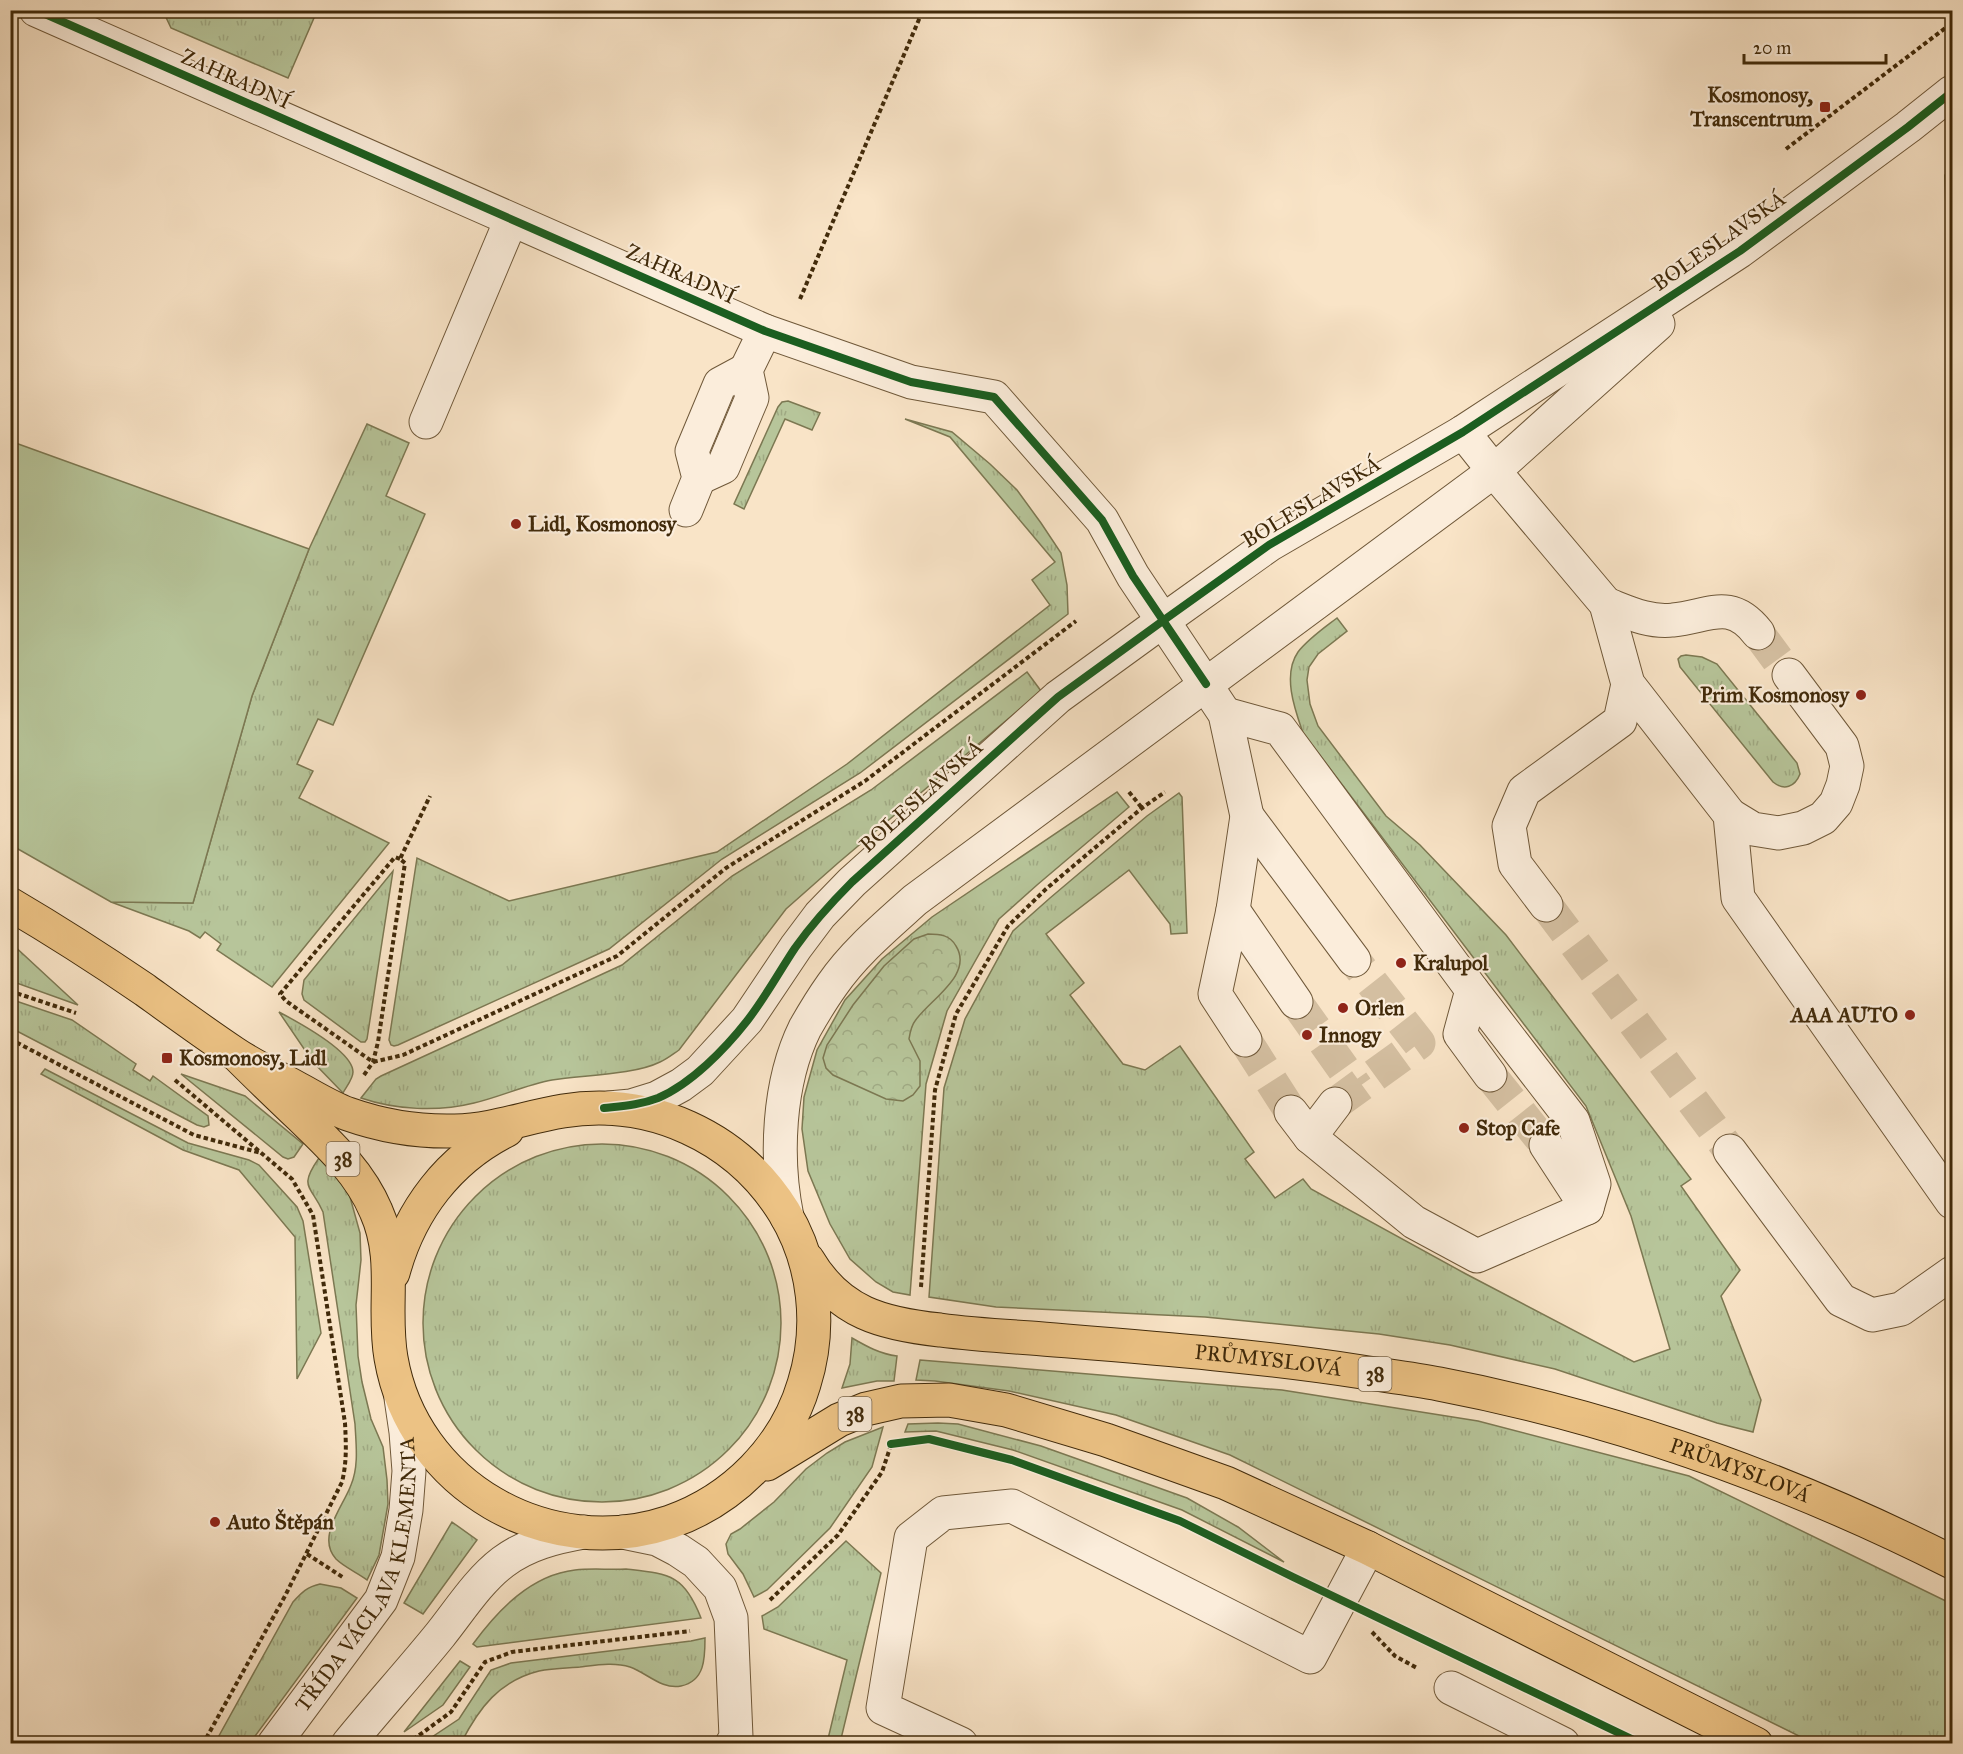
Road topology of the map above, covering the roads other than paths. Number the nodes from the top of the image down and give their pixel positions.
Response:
1 (36, 10) edge
2 (1953, 92) edge
3 (511, 220) junction
4 (1740, 251) junction
5 (765, 331) junction
6 (426, 422) dead end
7 (1463, 432) junction
8 (1494, 471) junction
9 (686, 510) dead end
10 (1606, 604) junction
11 (1164, 620) junction
12 (1758, 633) tunnel mouth
13 (1790, 675) tunnel mouth
14 (1206, 684) junction
15 (1628, 684) junction
16 (1225, 714) junction
17 (1730, 815) junction
18 (1247, 816) junction
19 (10, 904) edge
20 (1546, 905) tunnel mouth
21 (1233, 910) junction
22 (1354, 960) tunnel mouth
23 (1472, 990) junction
24 (1296, 1002) tunnel mouth
25 (1245, 1040) tunnel mouth
26 (238, 1056) junction
27 (1490, 1075) tunnel mouth
28 (1335, 1104) tunnel mouth
29 (604, 1108) junction
30 (534, 1118) junction
31 (1546, 1145) tunnel mouth
32 (1730, 1151) tunnel mouth
33 (1953, 1202) edge
34 (1587, 1208) junction
35 (787, 1217) junction
36 (800, 1246) junction
37 (1953, 1273) edge
38 (389, 1295) junction
39 (400, 1394) junction
40 (745, 1477) junction
41 (584, 1532) junction
42 (623, 1532) junction
43 (1368, 1548) junction
44 (1953, 1562) edge
45 (1451, 1688) road end
46 (739, 1741) edge
47 (274, 1743) edge
48 (348, 1743) edge
49 (961, 1743) edge
50 (1563, 1743) edge
51 (1756, 1743) edge

1 - 3 street, ZAHRADNÍ
2 - 4 street, BOLESLAVSKÁ
3 - 5 street, ZAHRADNÍ
3 - 6 street
4 - 7 street, BOLESLAVSKÁ
4 - 8 street
5 - 9 street
5 - 11 street, ZAHRADNÍ
7 - 8 street
7 - 11 street, BOLESLAVSKÁ
8 - 10 street
8 - 14 street
10 - 12 street
10 - 15 street
11 - 14 street, ZAHRADNÍ
11 - 29 street, BOLESLAVSKÁ
13 - 17 street
14 - 16 street, ZAHRADNÍ
14 - 35 street
15 - 17 street
15 - 20 street
16 - 18 street
16 - 23 street
17 - 33 street
18 - 21 street
18 - 22 street
19 - 26 main road, 38
21 - 24 street
21 - 25 street
23 - 27 street
23 - 34 street
26 - 30 main road
26 - 38 main road, 38
28 - 34 street
29 - 30 main road, 38
29 - 35 main road, 38
30 - 38 main road, 38
31 - 34 street
32 - 37 street
35 - 36 main road, 38
36 - 40 main road, 38
36 - 44 main road, PRŮMYSLOVÁ / 38
38 - 39 main road, 38
39 - 41 main road, 38
39 - 47 street, TŘÍDA VÁCLAVA KLEMENTA
40 - 42 main road, 38
40 - 43 main road, 38
41 - 42 main road, 38
41 - 48 street
42 - 46 street
43 - 49 street
43 - 51 main road, 38
45 - 50 street

